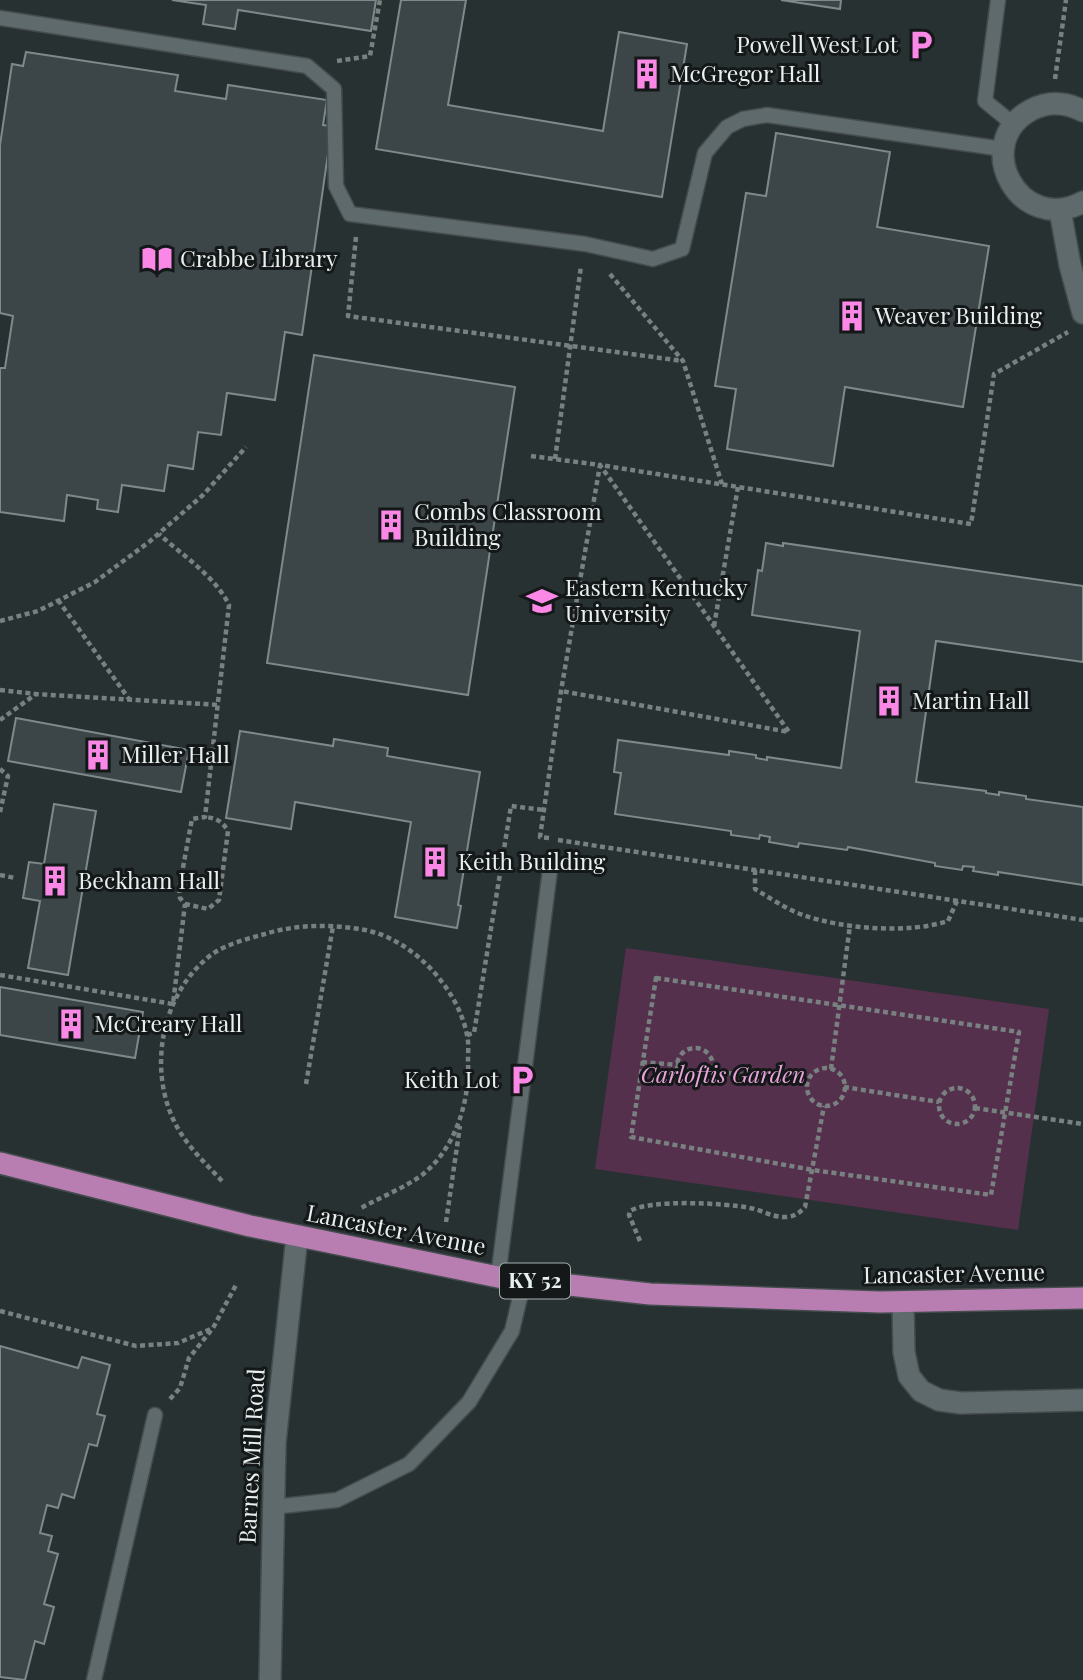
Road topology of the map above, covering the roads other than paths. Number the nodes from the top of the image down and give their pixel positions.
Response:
1 (998, 0) edge
2 (0, 18) edge
3 (1083, 111) edge
4 (1013, 124) junction
5 (1003, 149) junction
6 (1083, 201) edge
7 (1060, 209) junction
8 (1077, 265) edge
9 (1077, 321) edge
10 (551, 862) dead end
11 (0, 1163) edge
12 (297, 1237) junction
13 (498, 1277) junction
14 (524, 1280) junction
15 (1083, 1298) edge
16 (903, 1302) junction
17 (1083, 1400) edge
18 (155, 1415) road end
19 (273, 1507) junction
20 (94, 1680) edge
21 (270, 1680) edge

1 - 4 lane
2 - 5 lane
3 - 4 street
4 - 5 street
5 - 7 street
6 - 7 street
7 - 8 street
8 - 9 street
10 - 13 lane
11 - 12 main road, Lancaster Avenue / KY 52
12 - 13 main road, Lancaster Avenue / KY 52
12 - 19 street, Barnes Mill Road
13 - 14 main road, Lancaster Avenue / KY 52
14 - 16 main road, Lancaster Avenue / KY 52
14 - 19 lane
15 - 16 main road, Lancaster Avenue / KY 52
16 - 17 street
18 - 20 lane
19 - 21 street, Barnes Mill Road

